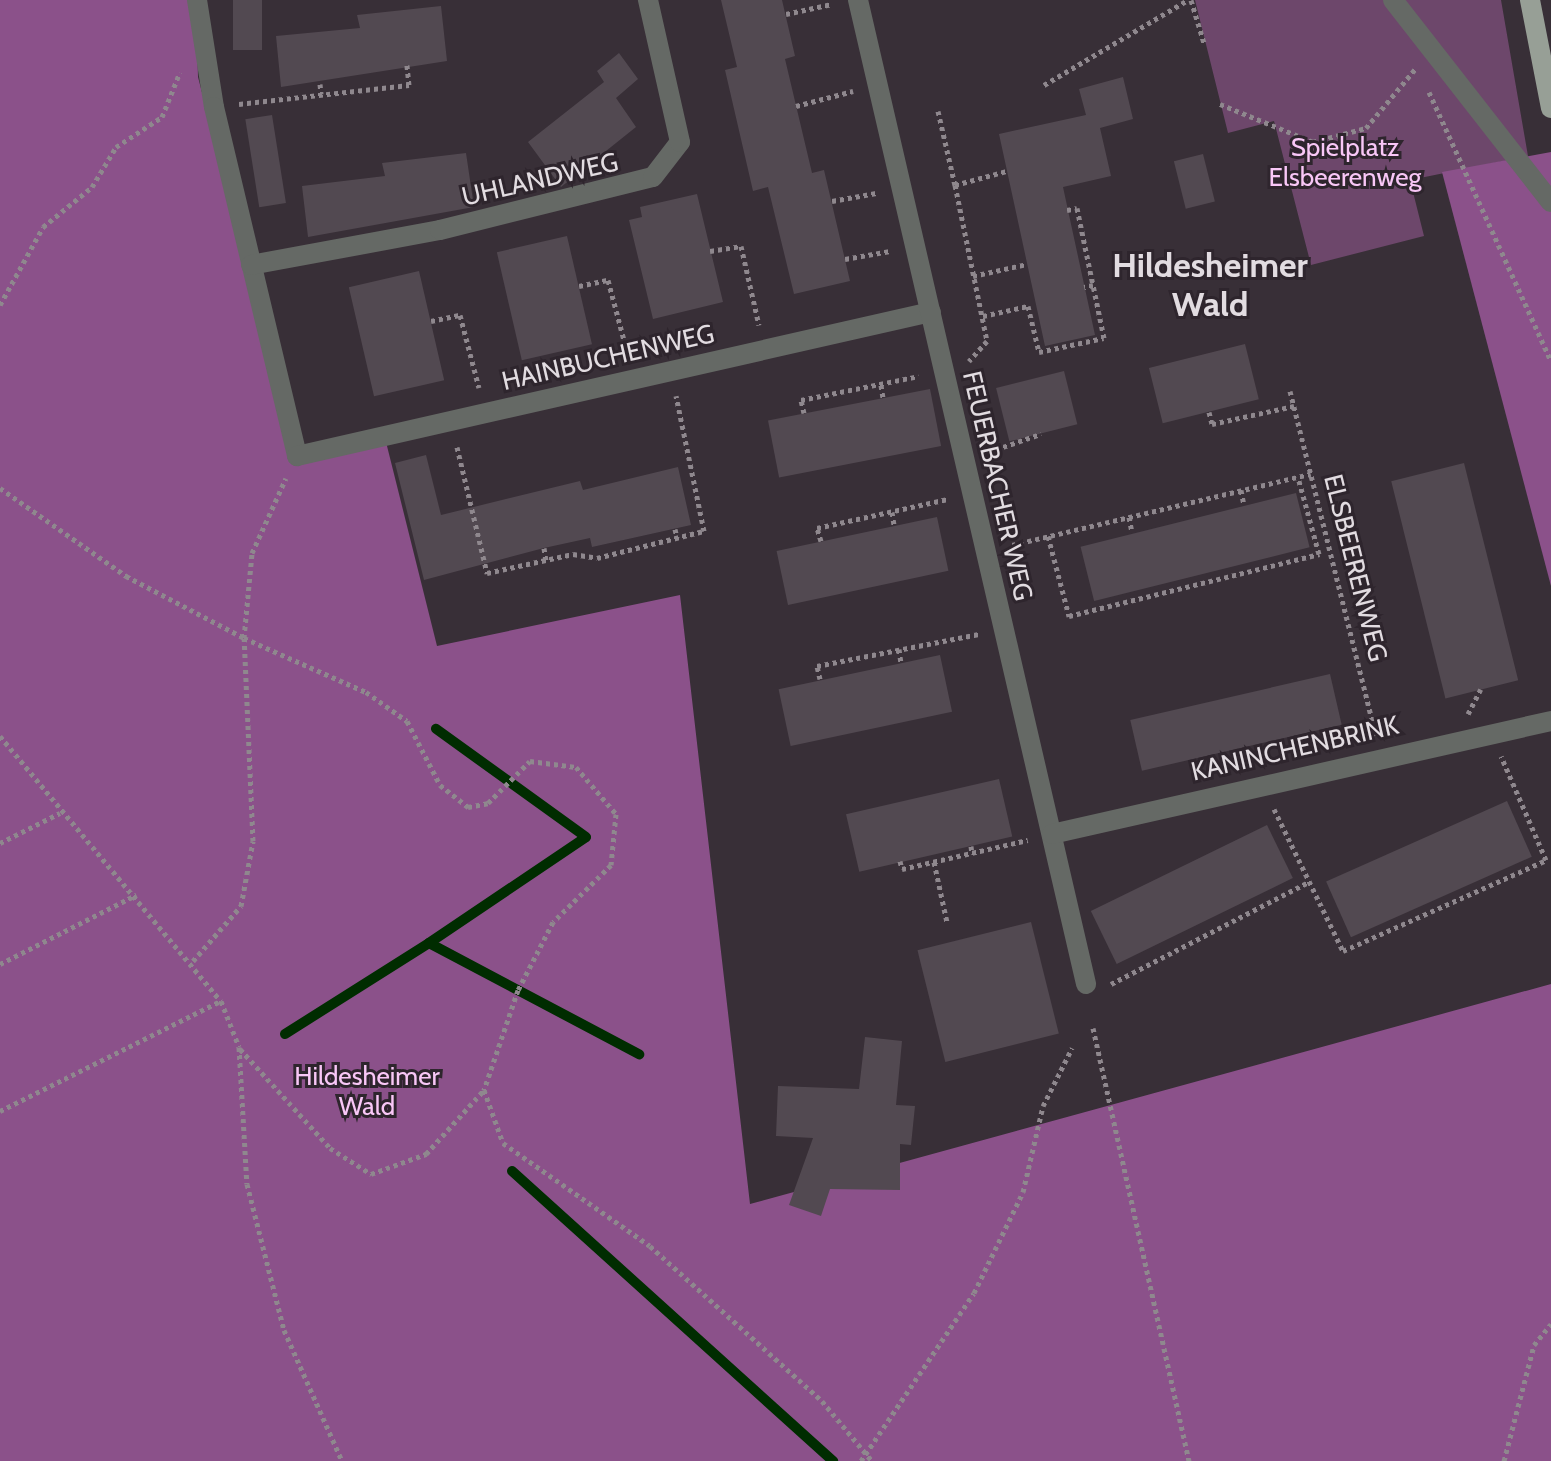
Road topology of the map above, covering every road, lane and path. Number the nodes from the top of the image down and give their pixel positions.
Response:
1 (197, 0) edge
2 (648, 0) edge
3 (1190, 0) edge
4 (1393, 0) edge
5 (1530, 0) edge
6 (849, 1) edge
7 (786, 14) dead end
8 (199, 24) junction
9 (1416, 31) junction
10 (1204, 43) dead end
11 (1419, 64) junction
12 (407, 65) dead end
13 (320, 84) dead end
14 (877, 85) junction
15 (1044, 85) dead end
16 (321, 94) junction
17 (1220, 104) dead end
18 (796, 106) dead end
19 (214, 107) junction
20 (1551, 108) edge
21 (938, 111) dead end
22 (1007, 171) dead end
23 (955, 185) junction
24 (900, 188) junction
25 (832, 201) dead end
26 (1551, 202) edge
27 (1067, 210) dead end
28 (915, 247) junction
29 (710, 251) dead end
30 (845, 259) dead end
31 (1027, 264) dead end
32 (251, 265) junction
33 (973, 276) junction
34 (1093, 285) junction
35 (579, 286) dead end
36 (1084, 287) dead end
37 (0, 305) edge
38 (931, 312) junction
39 (983, 316) junction
40 (431, 321) dead end
41 (764, 349) junction
42 (1551, 361) edge
43 (671, 371) junction
44 (635, 379) junction
45 (945, 379) junction
46 (881, 385) junction
47 (1290, 391) dead end
48 (883, 398) dead end
49 (1294, 406) junction
50 (1209, 412) dead end
51 (485, 413) junction
52 (804, 413) dead end
53 (451, 421) junction
54 (1041, 434) dead end
55 (964, 458) junction
56 (293, 464) junction
57 (1311, 474) junction
58 (1298, 477) junction
59 (0, 488) edge
60 (1241, 490) junction
61 (972, 494) junction
62 (1244, 505) dead end
63 (892, 512) junction
64 (1129, 517) junction
65 (894, 525) dead end
66 (675, 529) dead end
67 (1132, 532) dead end
68 (1048, 536) junction
69 (677, 538) junction
70 (821, 541) dead end
71 (1014, 545) dead end
72 (544, 548) dead end
73 (546, 561) junction
74 (1003, 630) junction
75 (244, 638) junction
76 (899, 649) junction
77 (901, 663) dead end
78 (820, 679) dead end
79 (1551, 721) edge
80 (1489, 730) junction
81 (0, 736) edge
82 (1382, 755) junction
83 (1262, 783) junction
84 (60, 813) junction
85 (1052, 834) junction
86 (0, 843) edge
87 (971, 846) dead end
88 (972, 854) junction
89 (900, 861) dead end
90 (934, 862) junction
91 (1309, 882) junction
92 (136, 895) junction
93 (947, 922) dead end
94 (193, 961) junction
95 (0, 964) edge
96 (1123, 976) junction
97 (1112, 981) dead end
98 (1086, 984) joint
99 (221, 1001) junction
100 (1093, 1028) dead end
101 (239, 1047) junction
102 (1072, 1048) dead end
103 (484, 1090) junction
104 (0, 1111) edge
105 (1551, 1324) edge
106 (866, 1454) junction
107 (342, 1461) edge
108 (861, 1461) edge
109 (872, 1461) edge
110 (1189, 1461) edge
111 (1504, 1461) edge

1 - 8 street
2 - 32 street, UHLANDWEG
3 - 10 path
3 - 15 path
4 - 9 street
5 - 20 main road
6 - 7 path
6 - 14 street, FEUERBACHER WEG
8 - 19 street
8 - 37 path
9 - 11 path
9 - 26 street
11 - 17 path
11 - 42 path
12 - 16 path
13 - 16 path
14 - 18 path
14 - 24 street, FEUERBACHER WEG
16 - 19 path
19 - 32 street
21 - 23 path
22 - 23 path
23 - 33 path
24 - 25 path
24 - 28 street, FEUERBACHER WEG
27 - 34 path
28 - 30 path
28 - 38 street, FEUERBACHER WEG
29 - 41 path
31 - 33 path
32 - 56 street
33 - 39 path
34 - 36 path
34 - 39 path
35 - 44 path
38 - 41 street, HAINBUCHENWEG
38 - 45 street, FEUERBACHER WEG
39 - 45 path
40 - 51 path
41 - 43 street, HAINBUCHENWEG
43 - 44 street, HAINBUCHENWEG
43 - 69 path
44 - 51 street, HAINBUCHENWEG
45 - 46 path
45 - 55 street, FEUERBACHER WEG
46 - 48 path
46 - 52 path
47 - 49 path, ELSBEERENWEG
49 - 50 path
49 - 57 path, ELSBEERENWEG
51 - 53 street, HAINBUCHENWEG
53 - 56 street, HAINBUCHENWEG
53 - 73 path
54 - 55 path
55 - 61 street, FEUERBACHER WEG
56 - 75 path
57 - 58 path
57 - 82 path, ELSBEERENWEG
58 - 60 path
58 - 68 path
59 - 75 path
60 - 62 path
60 - 64 path
61 - 63 path
61 - 74 street, FEUERBACHER WEG
63 - 65 path
63 - 70 path
64 - 67 path
64 - 68 path
66 - 69 path
68 - 71 path
69 - 73 path
72 - 73 path
74 - 76 path
74 - 85 street, FEUERBACHER WEG
75 - 94 path
75 - 103 path
76 - 77 path
76 - 78 path
79 - 80 street, KANINCHENBRINK
80 - 82 street, KANINCHENBRINK
80 - 91 path
81 - 84 path
82 - 83 street, KANINCHENBRINK
83 - 85 street, KANINCHENBRINK
83 - 91 path
84 - 86 path
84 - 92 path
85 - 88 path
85 - 98 street, FEUERBACHER WEG
87 - 88 path
88 - 90 path
89 - 90 path
90 - 93 path
91 - 96 path
92 - 94 path
92 - 95 path
94 - 99 path
96 - 97 path
96 - 98 path
99 - 101 path
99 - 104 path
100 - 110 path
101 - 103 path
101 - 107 path
102 - 106 path
103 - 106 path
105 - 111 path
106 - 108 path
106 - 109 path

